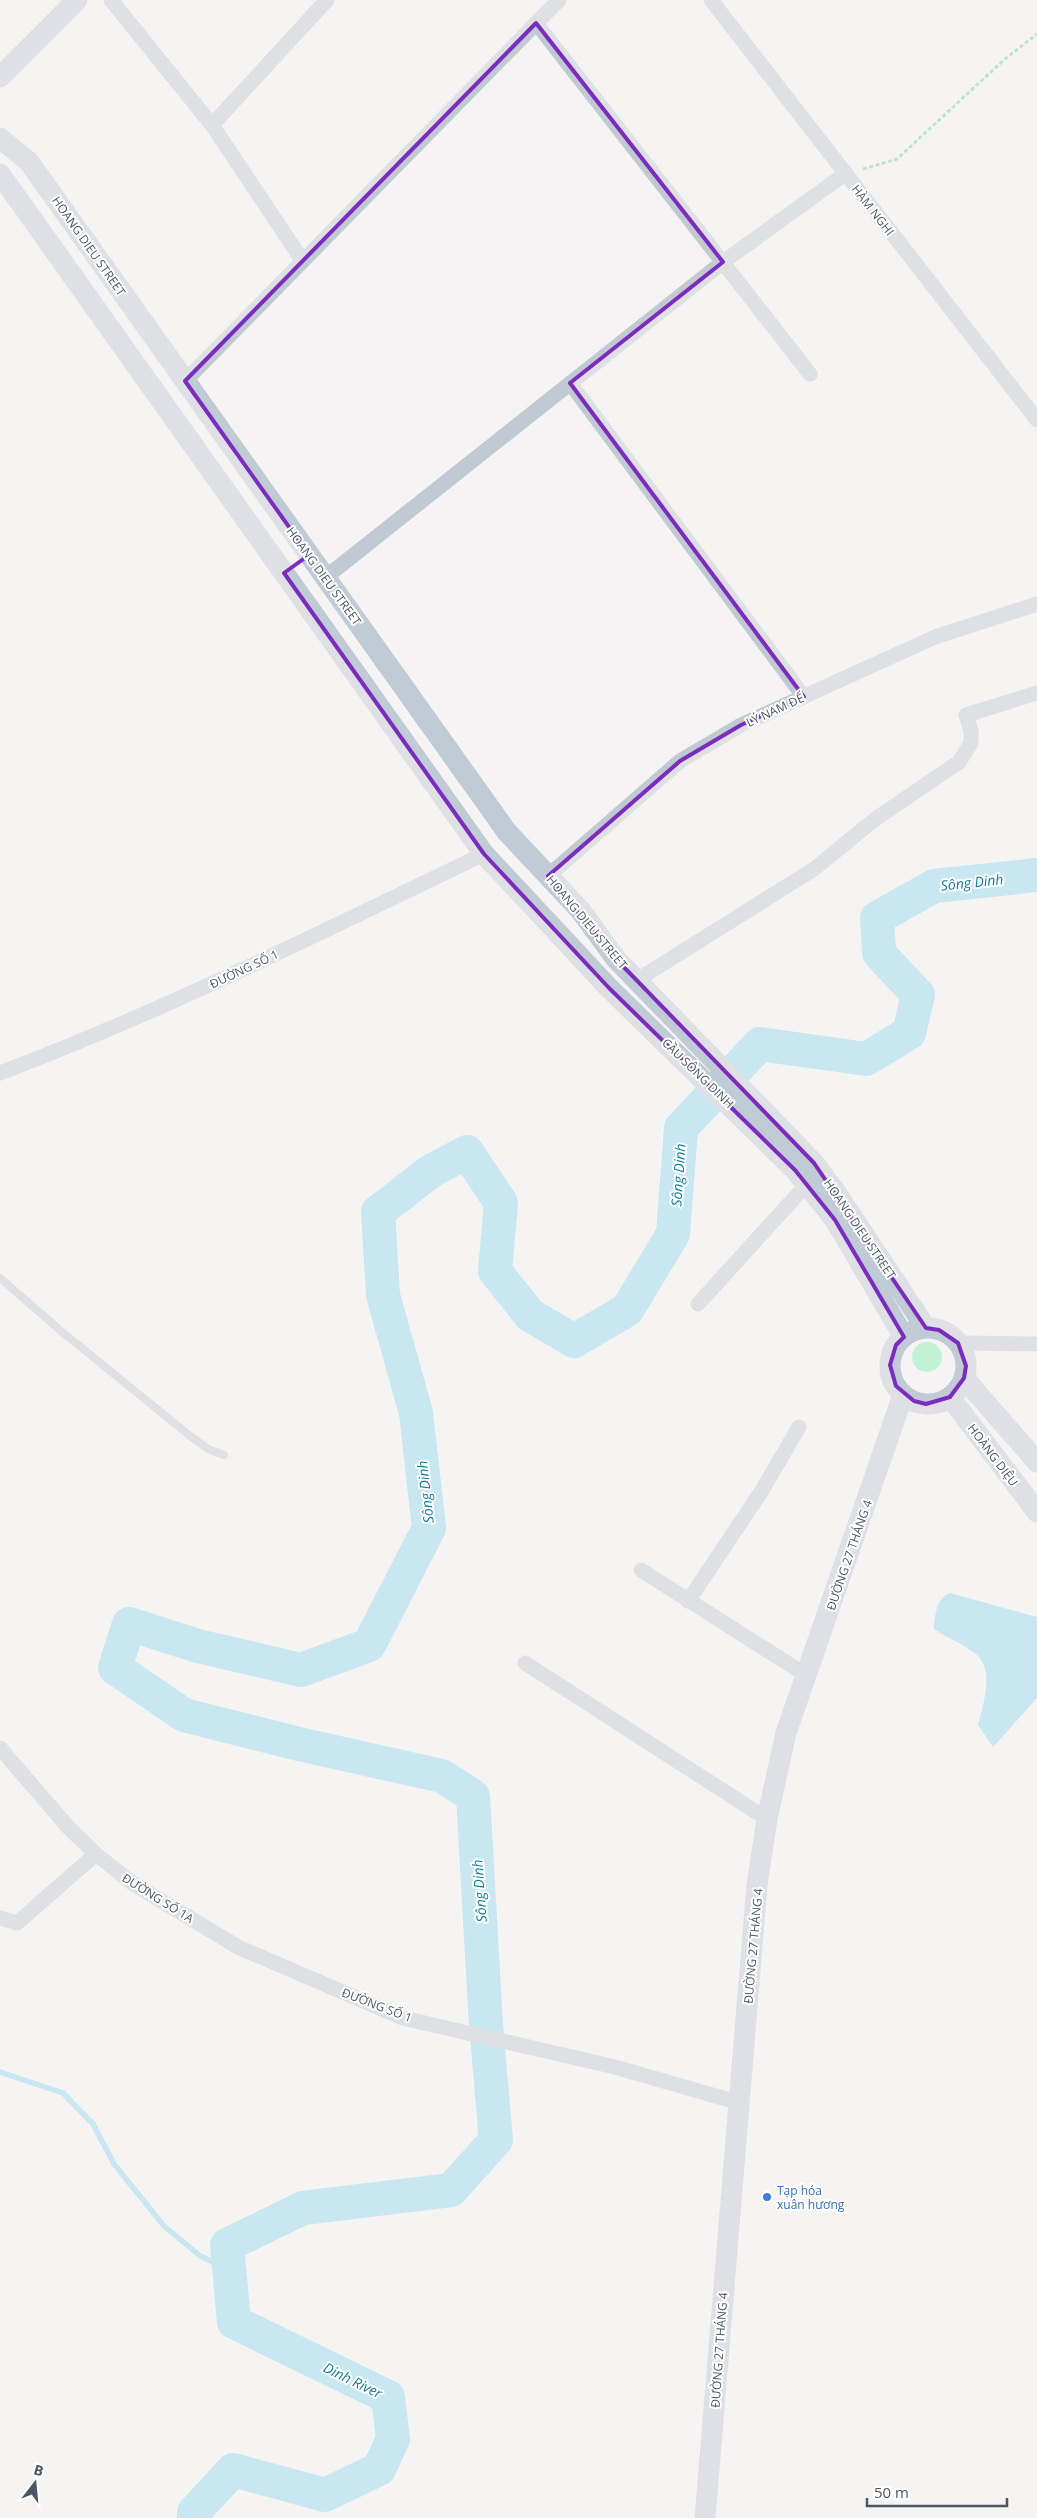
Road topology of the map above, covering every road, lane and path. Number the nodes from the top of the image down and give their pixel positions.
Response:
1 (77, 0) edge
2 (111, 0) edge
3 (327, 0) edge
4 (559, 0) edge
5 (711, 0) edge
6 (536, 23) junction
7 (1037, 34) edge
8 (0, 77) edge
9 (212, 125) junction
10 (0, 138) edge
11 (0, 174) edge
12 (845, 174) junction
13 (302, 260) junction
14 (723, 262) junction
15 (810, 374) dead end
16 (185, 381) junction
17 (570, 383) junction
18 (1037, 420) edge
19 (309, 555) junction
20 (284, 573) junction
21 (326, 577) junction
22 (1037, 604) edge
23 (1037, 693) edge
24 (804, 697) junction
25 (484, 854) junction
26 (548, 876) junction
27 (637, 980) junction
28 (662, 1005) joint
29 (0, 1074) edge
30 (759, 1119) junction
31 (807, 1184) junction
32 (0, 1278) edge
33 (698, 1304) dead end
34 (926, 1328) junction
35 (904, 1336) junction
36 (958, 1343) junction
37 (1037, 1344) edge
38 (964, 1378) junction
39 (903, 1395) junction
40 (950, 1397) junction
41 (799, 1426) dead end
42 (224, 1455) dead end
43 (1037, 1462) edge
44 (1037, 1512) edge
45 (641, 1570) dead end
46 (688, 1601) junction
47 (525, 1662) dead end
48 (806, 1675) junction
49 (0, 1748) edge
50 (767, 1818) junction
51 (96, 1854) junction
52 (0, 1918) edge
53 (327, 1985) joint
54 (740, 2103) junction
55 (705, 2518) edge

1 - 8 main road
2 - 9 street
3 - 9 street
4 - 6 street
5 - 12 street, HÀM NGHI
6 - 13 street
6 - 14 street
7 - 12 path
9 - 13 street
10 - 16 main road, HOANG DIEU STREET
11 - 20 main road
12 - 14 street
12 - 18 street, HÀM NGHI
13 - 16 street
14 - 15 street
14 - 17 street
16 - 19 main road, HOANG DIEU STREET
17 - 21 street
17 - 24 street
19 - 20 main road
19 - 21 main road, HOANG DIEU STREET
20 - 25 main road
21 - 26 main road, HOANG DIEU STREET
22 - 24 street, LÝ NAM ĐẾ
23 - 27 street
24 - 26 street, LÝ NAM ĐẾ
25 - 29 street, ĐƯỜNG SỐ 1
25 - 30 main road, CẦU SÔNG DINH
26 - 27 main road, HOANG DIEU STREET
27 - 28 main road, HOANG DIEU STREET
28 - 30 main road, CẦU SÔNG DINH
30 - 31 main road, HOANG DIEU STREET
30 - 34 main road, HOANG DIEU STREET
31 - 33 street
31 - 35 main road, HOANG DIEU STREET
32 - 42 lane
34 - 35 main road
34 - 36 main road
35 - 39 main road
36 - 37 street
36 - 38 main road
38 - 40 main road
38 - 43 main road
39 - 40 main road
39 - 48 main road, ĐƯỜNG 27 THÁNG 4
40 - 44 main road, HOÀNG DIỆU
41 - 46 street
45 - 46 street
46 - 48 street
47 - 50 street
48 - 50 main road, ĐƯỜNG 27 THÁNG 4
49 - 51 street, ĐƯỜNG SỐ 1A
50 - 54 main road, ĐƯỜNG 27 THÁNG 4
51 - 52 street
51 - 53 street, ĐƯỜNG SỐ 1A
53 - 54 street, ĐƯỜNG SỐ 1
54 - 55 main road, ĐƯỜNG 27 THÁNG 4

